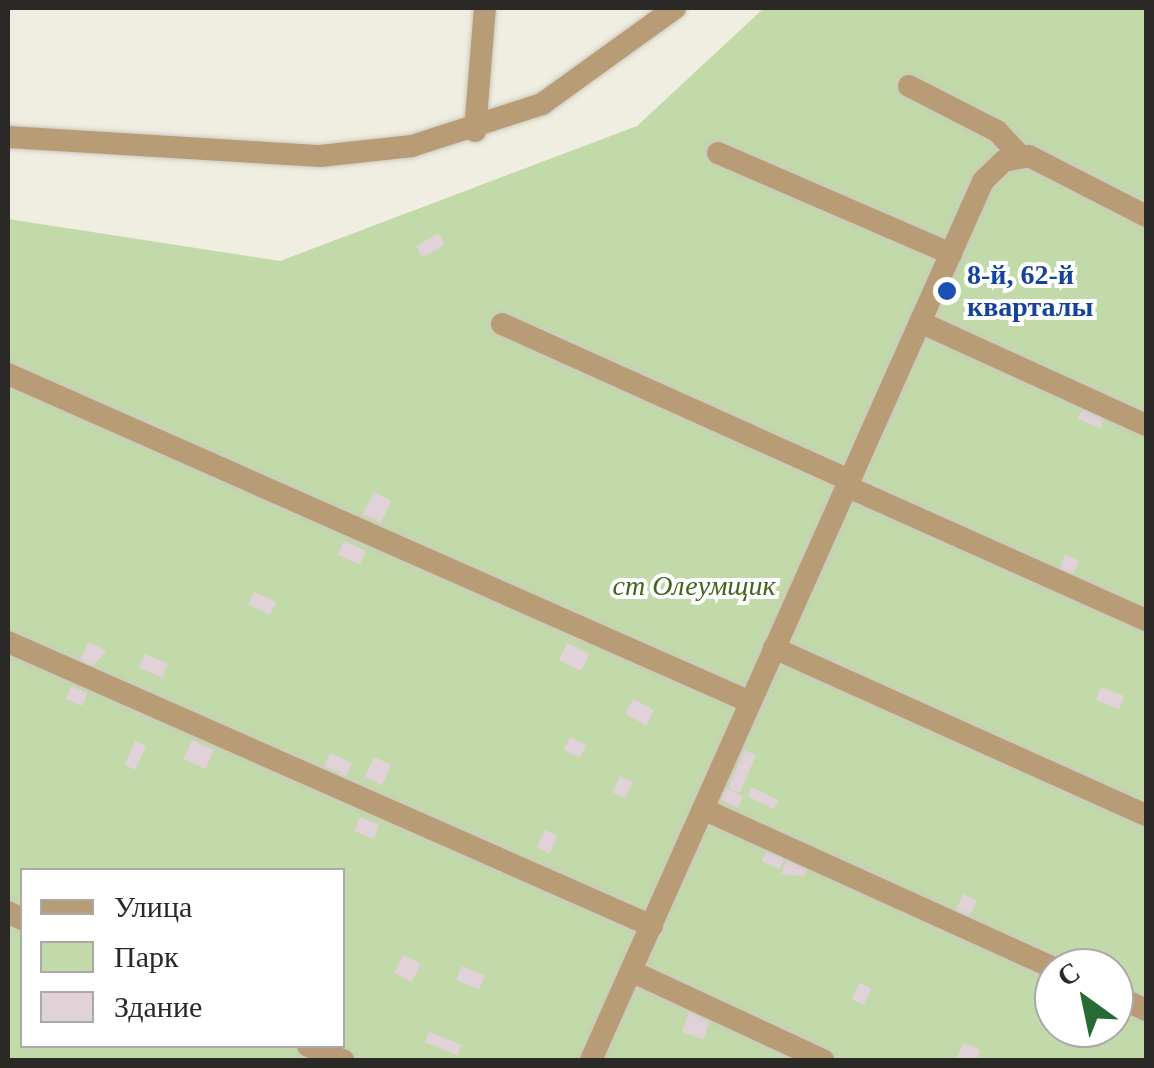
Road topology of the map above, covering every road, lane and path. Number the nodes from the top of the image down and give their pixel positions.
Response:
1 (485, 8) edge
2 (676, 8) edge
3 (908, 86) dead end
4 (476, 131) junction
5 (8, 137) edge
6 (718, 153) dead end
7 (1020, 156) junction
8 (1146, 216) edge
9 (950, 254) junction
10 (920, 322) junction
11 (502, 324) dead end
12 (8, 374) edge
13 (1146, 425) edge
14 (848, 483) junction
15 (1146, 620) edge
16 (8, 642) edge
17 (774, 648) junction
18 (750, 702) junction
19 (703, 809) junction
20 (1146, 815) edge
21 (652, 926) junction
22 (1034, 959) edge
23 (631, 972) junction
24 (313, 1048) edge
25 (343, 1060) edge
26 (591, 1060) edge
27 (824, 1060) edge

1 - 4 street
2 - 4 street
3 - 7 street
4 - 5 street
6 - 9 street
7 - 8 street
7 - 9 street
9 - 10 street
10 - 13 street
10 - 14 street
11 - 14 street
12 - 18 street
14 - 15 street
14 - 17 street
16 - 21 street
17 - 18 street
17 - 20 street
18 - 19 street
19 - 21 street
19 - 22 street
21 - 23 street
23 - 26 street
23 - 27 street
24 - 25 street

